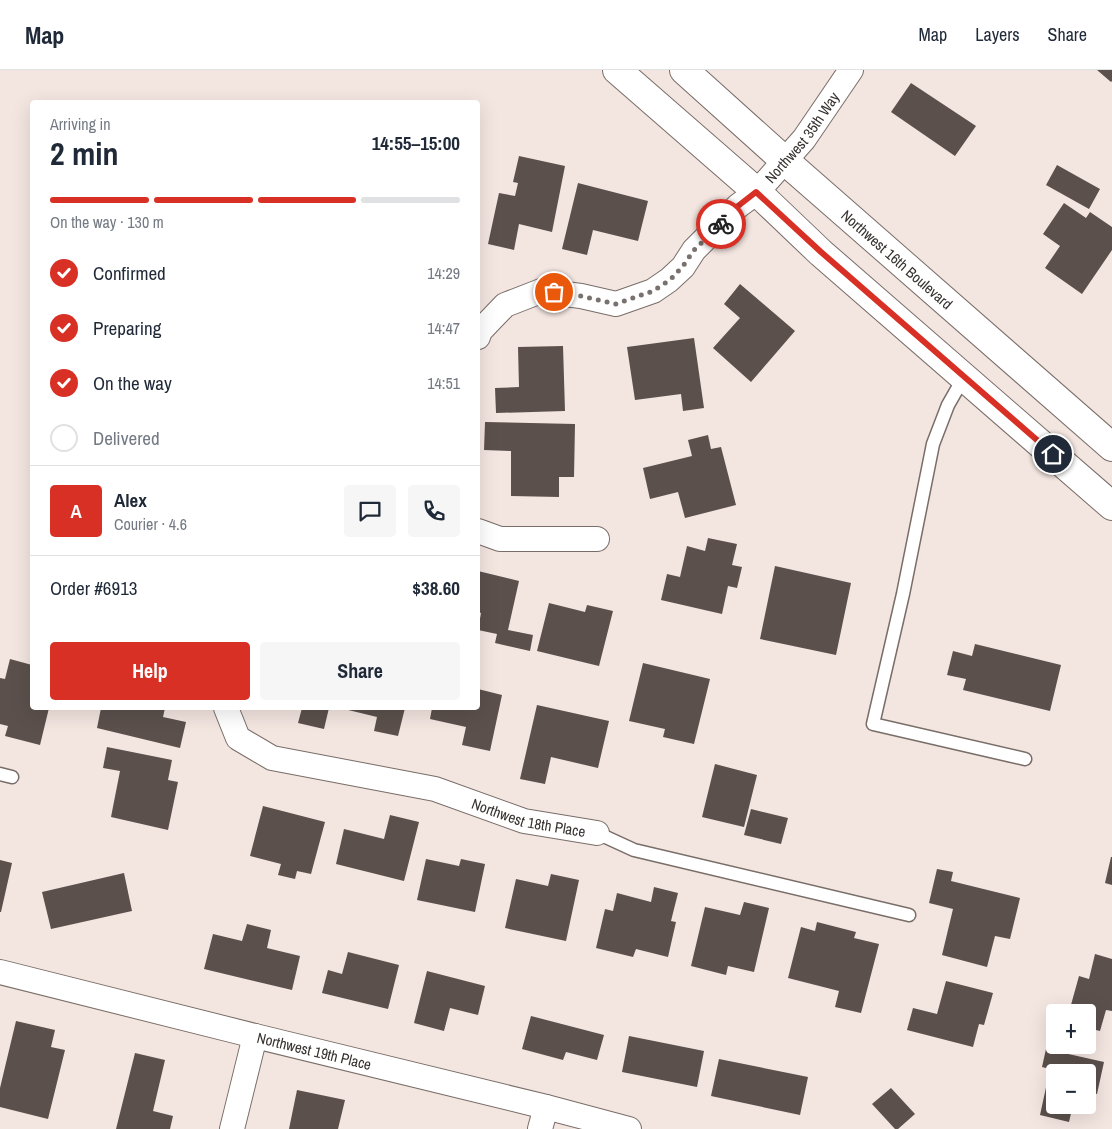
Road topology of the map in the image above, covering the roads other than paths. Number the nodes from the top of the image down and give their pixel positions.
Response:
1 (617, 70) edge
2 (684, 70) edge
3 (851, 70) edge
4 (784, 160) junction
5 (756, 192) junction
6 (480, 331) edge
7 (964, 377) junction
8 (1112, 446) edge
9 (1112, 506) edge
10 (480, 533) edge
11 (597, 539) dead end
12 (227, 710) edge
13 (1025, 759) dead end
14 (597, 833) joint
15 (909, 915) dead end
16 (0, 972) edge
17 (255, 1036) junction
18 (543, 1118) edge
19 (232, 1129) edge
20 (629, 1129) edge

1 - 5 main road
2 - 4 main road, Northwest 16th Boulevard
3 - 4 street, Northwest 35th Way
4 - 5 street, Northwest 35th Way
4 - 8 main road, Northwest 16th Boulevard
5 - 6 street, Northwest 35th Way
5 - 7 main road
7 - 9 main road
7 - 13 lane
10 - 11 street
12 - 14 street, Northwest 18th Place
14 - 15 lane, Northwest 18th Place
16 - 17 street, Northwest 19th Place
17 - 18 street, Northwest 19th Place
17 - 19 street
18 - 20 street, Northwest 19th Place

